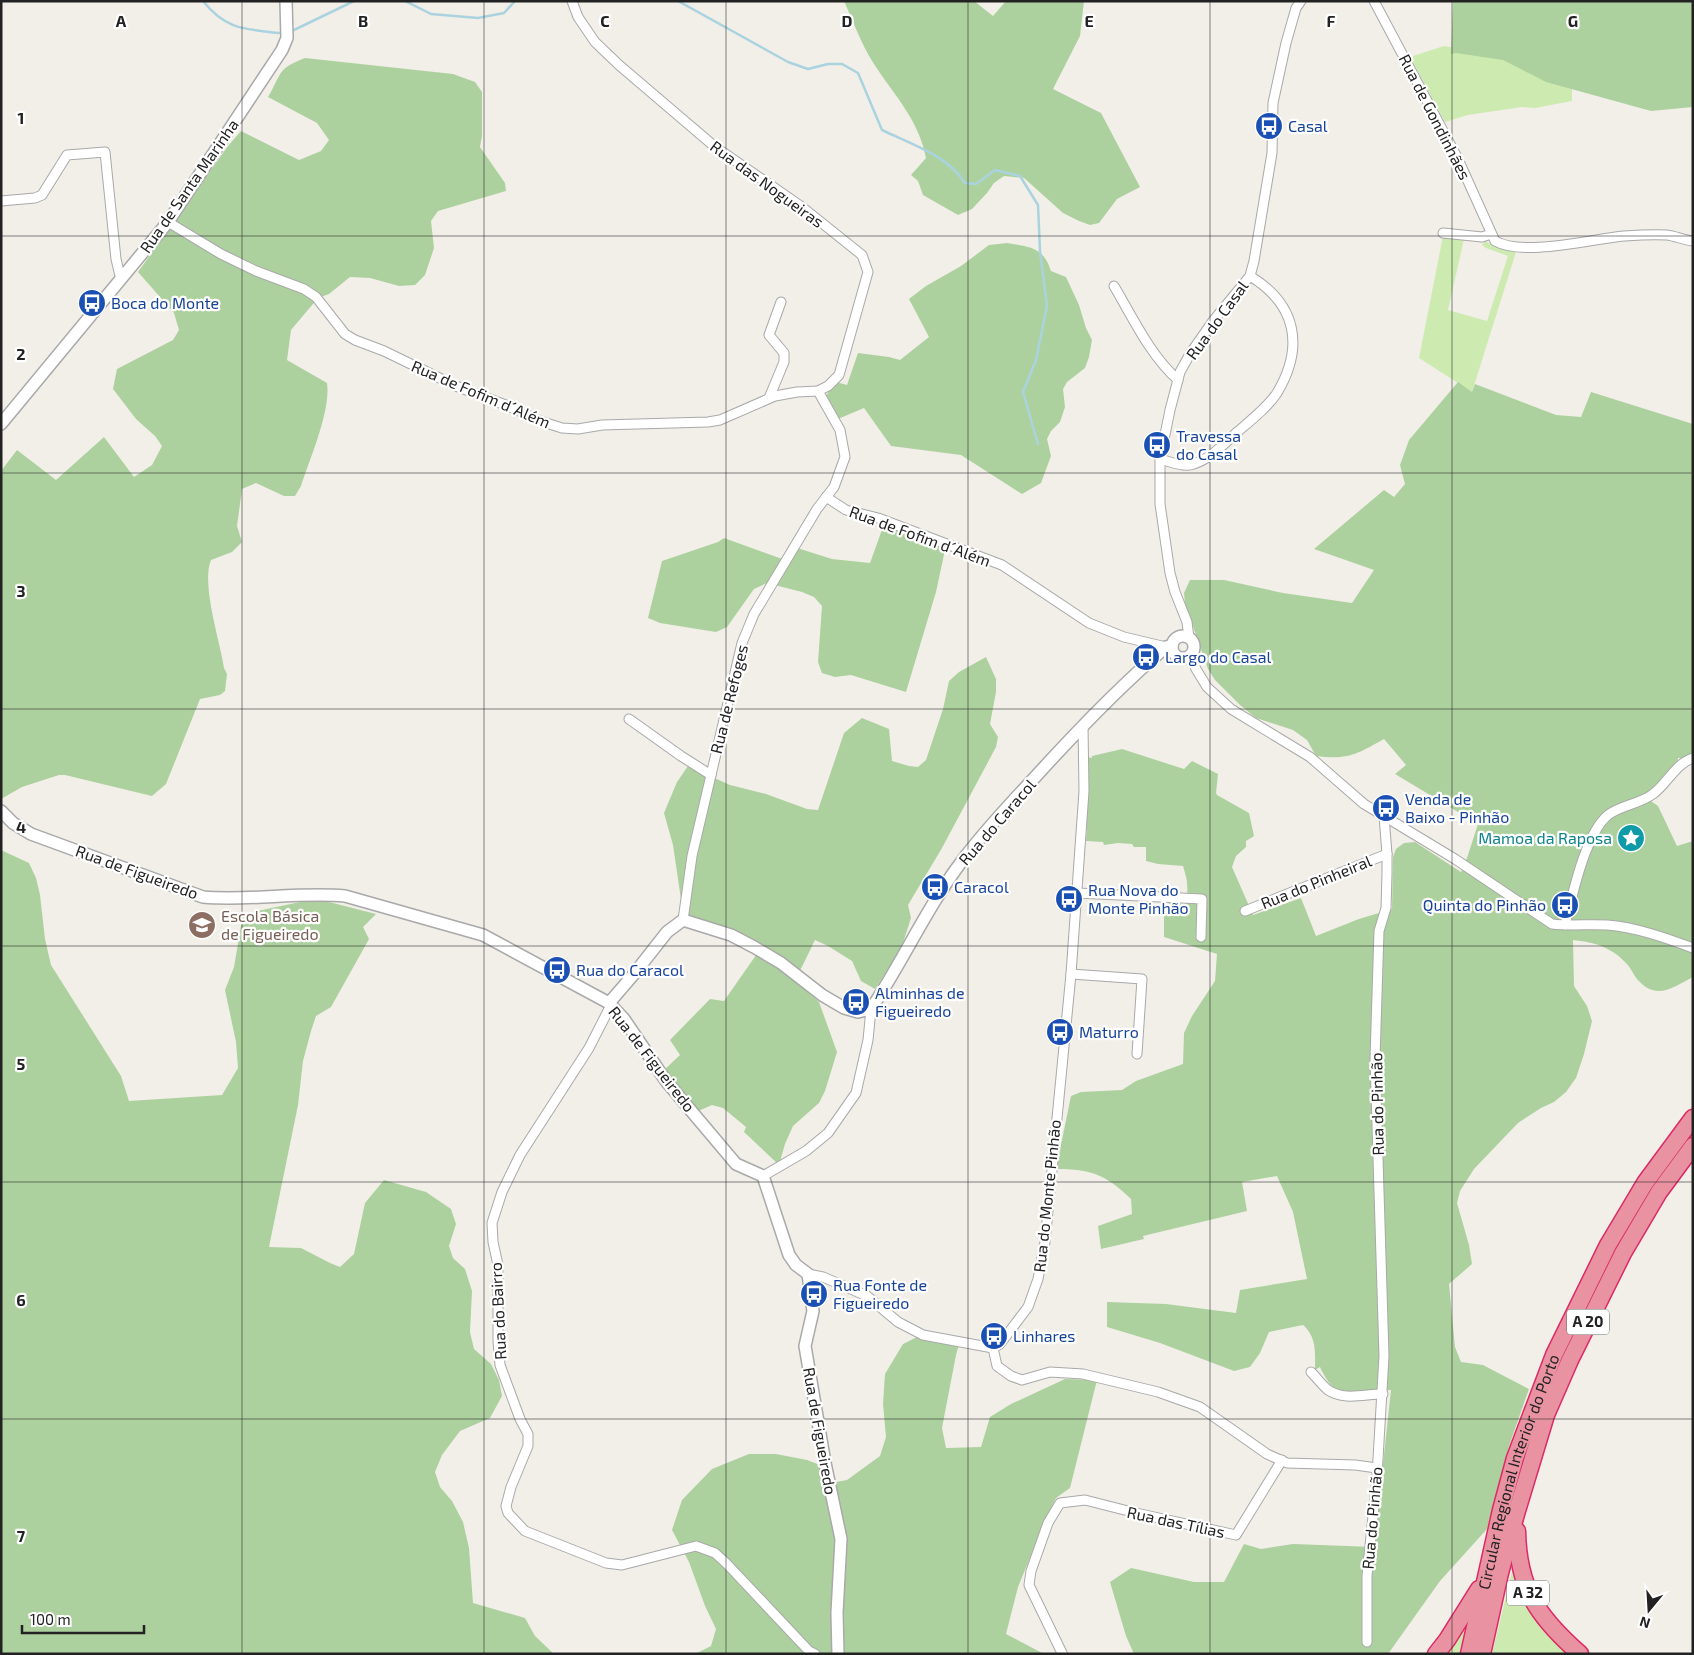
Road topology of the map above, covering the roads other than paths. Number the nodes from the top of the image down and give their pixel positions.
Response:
1 (286, 1) edge
2 (572, 1) edge
3 (1301, 1) edge
4 (1374, 1) edge
5 (1, 201) edge
6 (168, 222) junction
7 (1443, 233) dead end
8 (1491, 234) junction
9 (1693, 241) edge
10 (1250, 276) junction
11 (121, 280) junction
12 (1114, 286) dead end
13 (781, 302) dead end
14 (1178, 380) junction
15 (818, 391) junction
16 (769, 398) junction
17 (1, 424) edge
18 (1160, 459) junction
19 (826, 497) junction
20 (1189, 638) junction
21 (1169, 646) junction
22 (1191, 655) junction
23 (629, 719) dead end
24 (1083, 726) junction
25 (1693, 758) edge
26 (711, 775) junction
27 (1, 811) edge
28 (1384, 816) junction
29 (1387, 854) junction
30 (1077, 893) junction
31 (1245, 911) dead end
32 (684, 920) junction
33 (1565, 925) junction
34 (1201, 937) dead end
35 (1693, 948) edge
36 (1071, 974) junction
37 (610, 1004) junction
38 (871, 1009) junction
39 (1137, 1054) dead end
40 (1693, 1118) edge
41 (1693, 1146) edge
42 (763, 1176) junction
43 (808, 1274) junction
44 (993, 1348) junction
45 (1311, 1372) dead end
46 (1383, 1394) junction
47 (1282, 1460) junction
48 (1377, 1468) junction
49 (1509, 1512) junction
50 (1485, 1581) junction
51 (1367, 1642) dead end
52 (1062, 1653) edge
53 (815, 1654) edge
54 (838, 1654) edge
55 (1436, 1654) edge
56 (1469, 1654) edge
57 (1482, 1654) edge
58 (1580, 1654) edge

1 - 6 street, Rua de Santa Marinha
2 - 15 street, Rua das Nogueiras
3 - 10 street, Rua do Casal
4 - 8 street, Rua de Gondinhães
5 - 11 street
6 - 11 street, Rua de Santa Marinha
6 - 16 street, Rua de Fofim d´Além
7 - 8 street
8 - 9 street
10 - 14 street, Rua do Casal
10 - 18 street
11 - 17 street, Rua de Santa Marinha
12 - 14 street
13 - 16 street
14 - 18 street, Rua do Casal
15 - 16 street, Rua de Fofim d´Além
15 - 19 street, Rua de Fofim d´Além
18 - 20 street, Rua do Casal
19 - 21 street, Rua de Fofim d´Além
19 - 26 street, Rua de Refoges
20 - 21 street
20 - 22 street
21 - 22 street
21 - 24 street, Rua do Caracol
22 - 28 street
23 - 26 street
24 - 30 street, Rua do Monte Pinhão
24 - 38 street, Rua do Caracol
25 - 33 street
26 - 32 street, Rua de Refoges
27 - 37 street, Rua de Figueiredo
28 - 29 street, Rua do Pinhão
28 - 33 street
29 - 31 street, Rua do Pinheiral
29 - 46 street, Rua do Pinhão
30 - 34 street
30 - 36 street, Rua do Monte Pinhão
32 - 37 street
32 - 38 street
33 - 35 street
36 - 39 street
36 - 44 street, Rua do Monte Pinhão
37 - 42 street, Rua de Figueiredo
37 - 53 street, Rua do Bairro
38 - 42 street
40 - 49 highway, Circular Regional Interior do Porto / A 20
41 - 49 highway, Circular Regional Interior do Porto / A 20
42 - 43 street
43 - 44 street
43 - 54 street, Rua de Figueiredo
44 - 47 street
45 - 46 street
46 - 48 street, Rua do Pinhão
47 - 48 street
47 - 52 street, Rua das Tílias
48 - 51 street, Rua do Pinhão
49 - 50 highway, Circular Regional Interior do Porto / A 20
49 - 57 highway, Circular Regional Interior do Porto / A 20
49 - 58 highway, A 32
50 - 55 highway, A 32
50 - 56 highway, Circular Regional Interior do Porto / A 20

